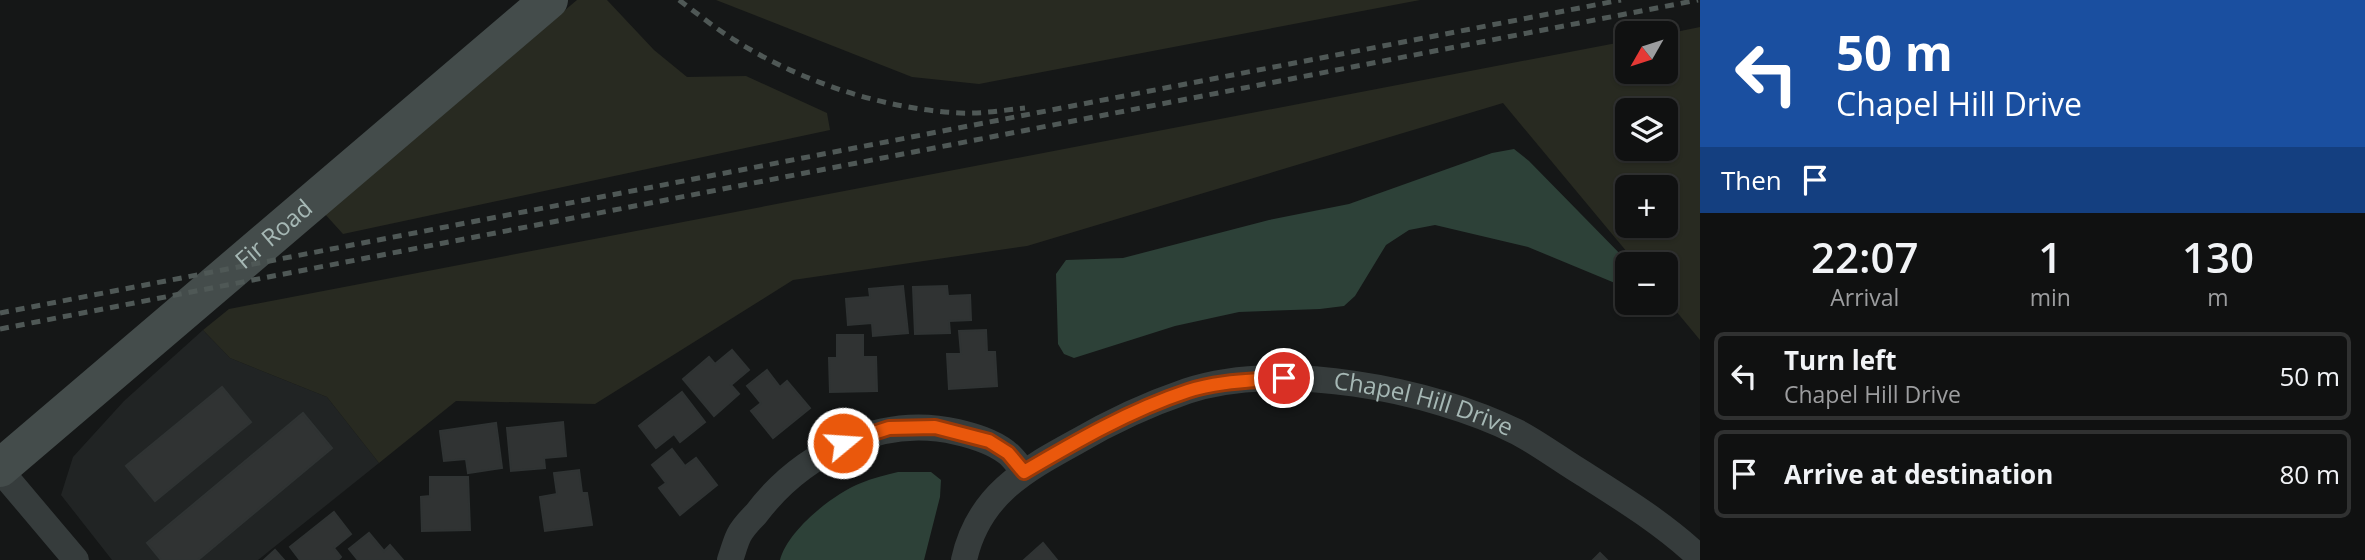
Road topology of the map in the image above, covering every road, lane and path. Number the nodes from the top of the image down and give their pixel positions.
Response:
1 (549, 0) edge
2 (0, 469) edge
3 (1024, 472) junction
4 (1700, 558) edge
5 (76, 560) edge
6 (730, 560) edge
7 (964, 560) edge

1 - 2 street, Fir Road
2 - 5 street
3 - 4 street, Chapel Hill Drive
3 - 6 street
3 - 7 street, Chapel Hill Drive

